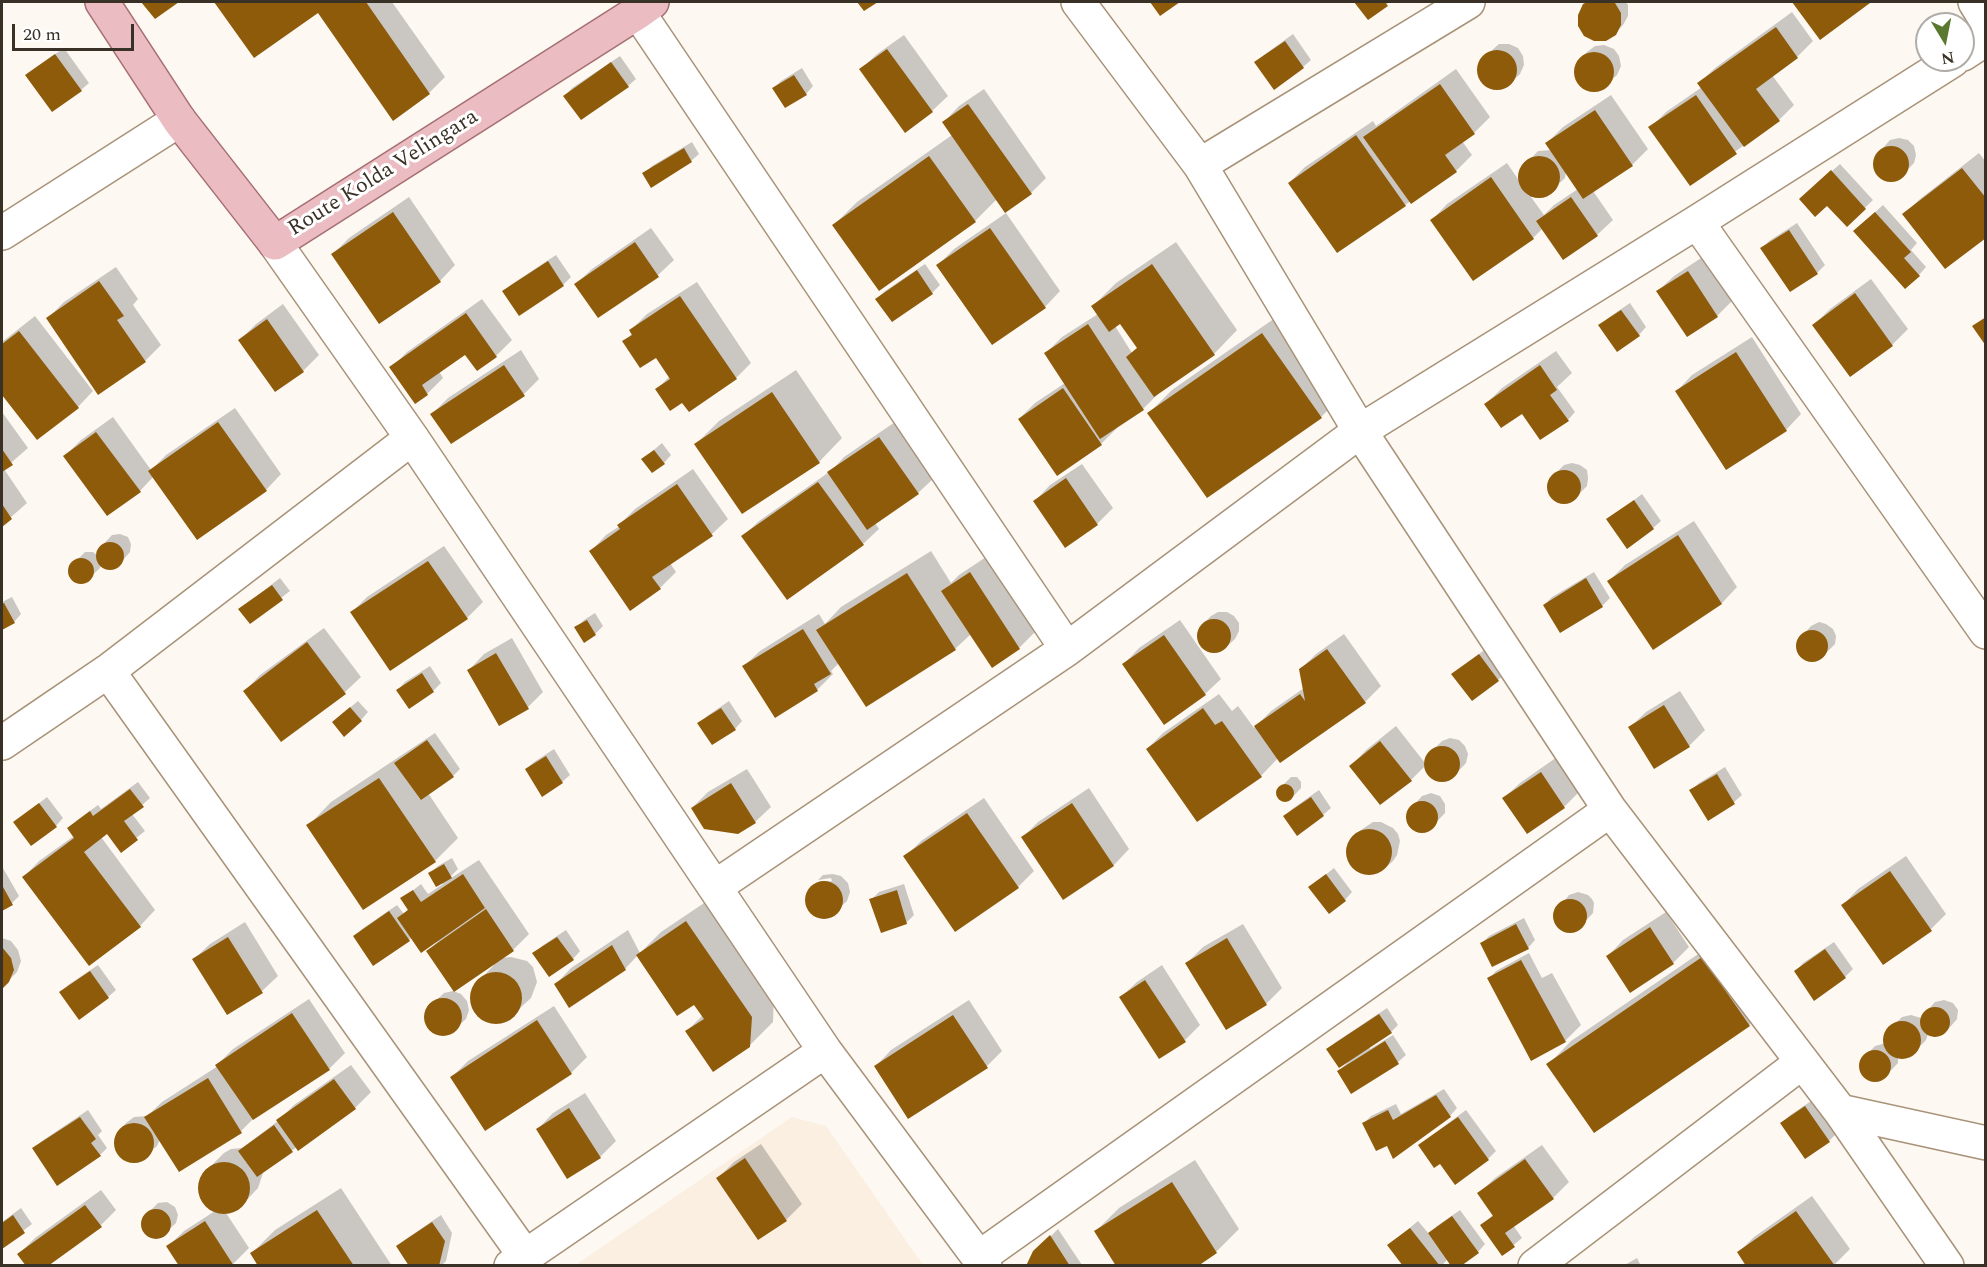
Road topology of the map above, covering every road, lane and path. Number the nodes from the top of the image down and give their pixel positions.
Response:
1 (102, 2) edge
2 (1078, 2) edge
3 (1468, 2) edge
4 (1975, 2) edge
5 (645, 7) edge
6 (1986, 20) edge
7 (1934, 72) edge
8 (179, 120) junction
9 (1200, 165) junction
10 (1697, 222) junction
11 (2, 233) edge
12 (275, 243) junction
13 (1359, 431) junction
14 (412, 438) junction
15 (1986, 632) edge
16 (1067, 649) junction
17 (108, 670) junction
18 (2, 743) edge
19 (1610, 810) junction
20 (715, 887) junction
21 (825, 1051) junction
22 (1801, 1063) junction
23 (1840, 1111) junction
24 (1986, 1143) edge
25 (518, 1261) edge
26 (983, 1262) edge
27 (1535, 1266) edge
28 (1947, 1266) edge

1 - 8 main road, Route Kolda Velingara
2 - 9 street
3 - 9 street
4 - 6 street
5 - 12 main road, Route Kolda Velingara
5 - 16 street
7 - 10 street
8 - 11 street
8 - 12 main road, Route Kolda Velingara
9 - 13 street
10 - 13 street
10 - 15 street
12 - 14 street
13 - 16 street
13 - 19 street
14 - 17 street
14 - 20 street
16 - 20 street
17 - 18 street
17 - 25 street
19 - 22 street
19 - 26 street
20 - 21 street
21 - 25 street
21 - 26 street
22 - 23 street
22 - 27 street
23 - 24 street
23 - 28 street

